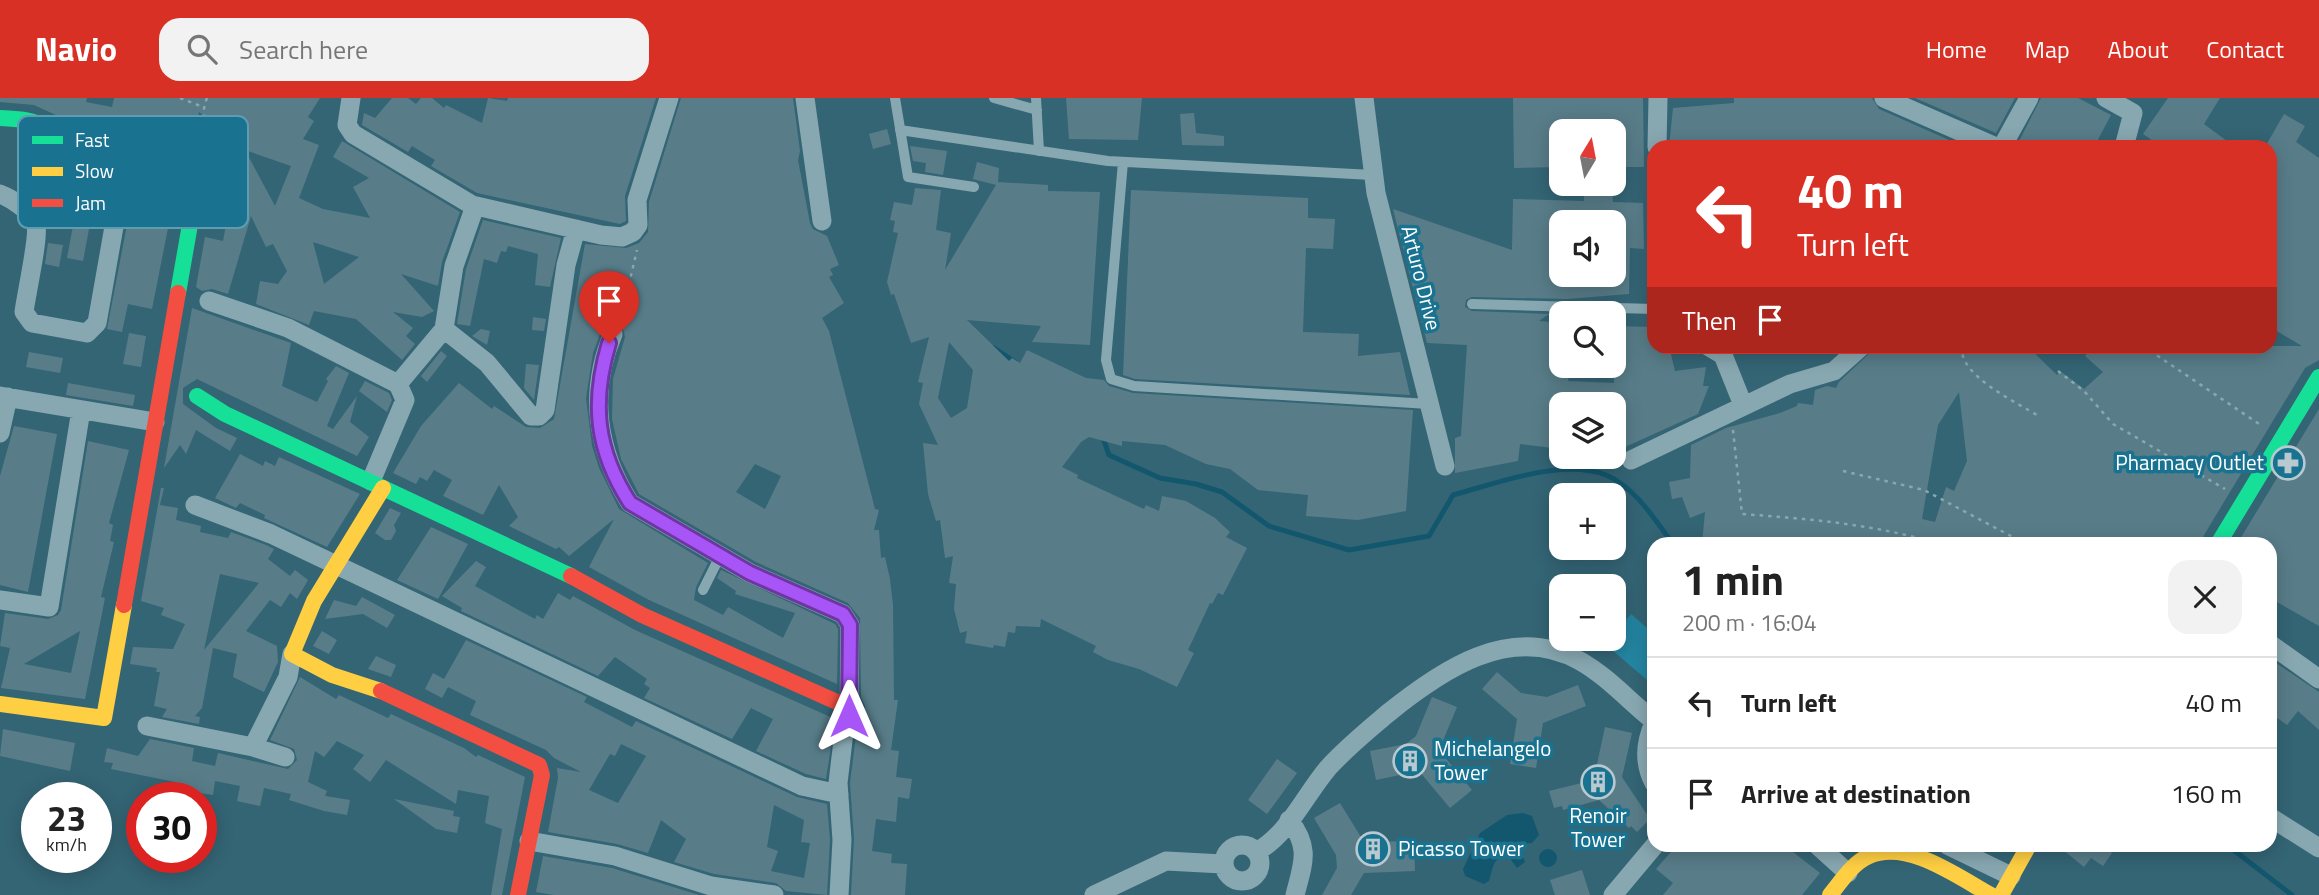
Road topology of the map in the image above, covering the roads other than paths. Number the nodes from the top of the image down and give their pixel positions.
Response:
1 (351, 98) edge
2 (668, 98) edge
3 (804, 98) edge
4 (895, 98) edge
5 (994, 98) edge
6 (1037, 98) edge
7 (1364, 98) edge
8 (1658, 98) edge
9 (1884, 98) edge
10 (2029, 98) edge
11 (2106, 98) edge
12 (1037, 110) junction
13 (0, 118) edge
14 (18, 119) edge
15 (900, 130) junction
16 (1657, 140) edge
17 (1980, 140) edge
18 (2006, 140) edge
19 (2126, 140) edge
20 (1039, 151) junction
21 (1123, 162) junction
22 (1372, 175) junction
23 (974, 187) dead end
24 (0, 194) edge
25 (18, 205) edge
26 (475, 206) junction
27 (822, 220) dead end
28 (37, 228) edge
29 (114, 228) edge
30 (189, 228) edge
31 (576, 229) junction
32 (209, 301) dead end
33 (1472, 304) dead end
34 (1647, 309) edge
35 (444, 329) junction
36 (613, 334) road end
37 (1721, 354) edge
38 (1853, 354) edge
39 (2318, 380) edge
40 (398, 384) junction
41 (198, 396) dead end
42 (4, 397) edge
43 (1429, 404) junction
44 (1737, 408) junction
45 (81, 410) junction
46 (155, 422) junction
47 (0, 433) edge
48 (1631, 460) dead end
49 (1445, 466) dead end
50 (377, 485) junction
51 (195, 505) dead end
52 (2221, 537) edge
53 (721, 554) junction
54 (337, 566) junction
55 (703, 590) dead end
56 (0, 600) edge
57 (2277, 649) edge
58 (292, 654) junction
59 (2319, 679) edge
60 (0, 704) edge
61 (848, 707) junction
62 (1647, 716) edge
63 (147, 726) dead end
64 (253, 747) junction
65 (285, 757) dead end
66 (839, 794) junction
67 (1289, 820) junction
68 (2277, 821) edge
69 (529, 841) junction
70 (2319, 848) edge
71 (1256, 852) junction
72 (1649, 852) edge
73 (1825, 852) edge
74 (1961, 852) edge
75 (2025, 852) edge
76 (1933, 854) edge
77 (1223, 864) junction
78 (1849, 873) junction
79 (2011, 876) junction
80 (1247, 888) edge
81 (518, 895) edge
82 (774, 895) edge
83 (839, 895) edge
84 (1094, 895) edge
85 (1295, 895) edge
86 (1613, 895) edge
87 (1830, 895) edge
88 (1991, 895) edge
89 (2001, 895) edge

1 - 26 street
2 - 31 street
3 - 27 street
4 - 15 lane
5 - 12 lane
6 - 12 lane
7 - 22 street, Arturo Drive
8 - 16 street
9 - 17 street
10 - 18 street
11 - 19 street
12 - 20 lane
13 - 14 street
15 - 20 lane
15 - 23 lane
20 - 21 lane
21 - 22 lane
21 - 43 lane
22 - 43 street, Arturo Drive
24 - 25 street
26 - 31 street
26 - 35 street
28 - 29 street
30 - 46 street
31 - 35 street
32 - 40 street
33 - 34 lane
35 - 40 street
36 - 53 street
37 - 44 street
38 - 44 street
39 - 52 street
40 - 50 street
41 - 50 street
42 - 45 street
42 - 47 street
43 - 49 street, Arturo Drive
44 - 48 street
45 - 46 street
45 - 56 street
46 - 60 street
50 - 54 street
50 - 61 street
51 - 54 street
53 - 55 lane
53 - 61 street
54 - 58 street
54 - 66 street
57 - 59 street
58 - 64 street
58 - 69 street
61 - 66 street
62 - 67 street
63 - 64 street
64 - 65 street
66 - 83 street
67 - 71 street
67 - 85 street
68 - 70 street
69 - 81 street
69 - 82 street
71 - 77 street
71 - 80 street
72 - 86 street
73 - 78 street
74 - 79 street
75 - 79 street
76 - 78 street
76 - 88 street
77 - 80 street
77 - 84 street
78 - 87 street
79 - 89 street

